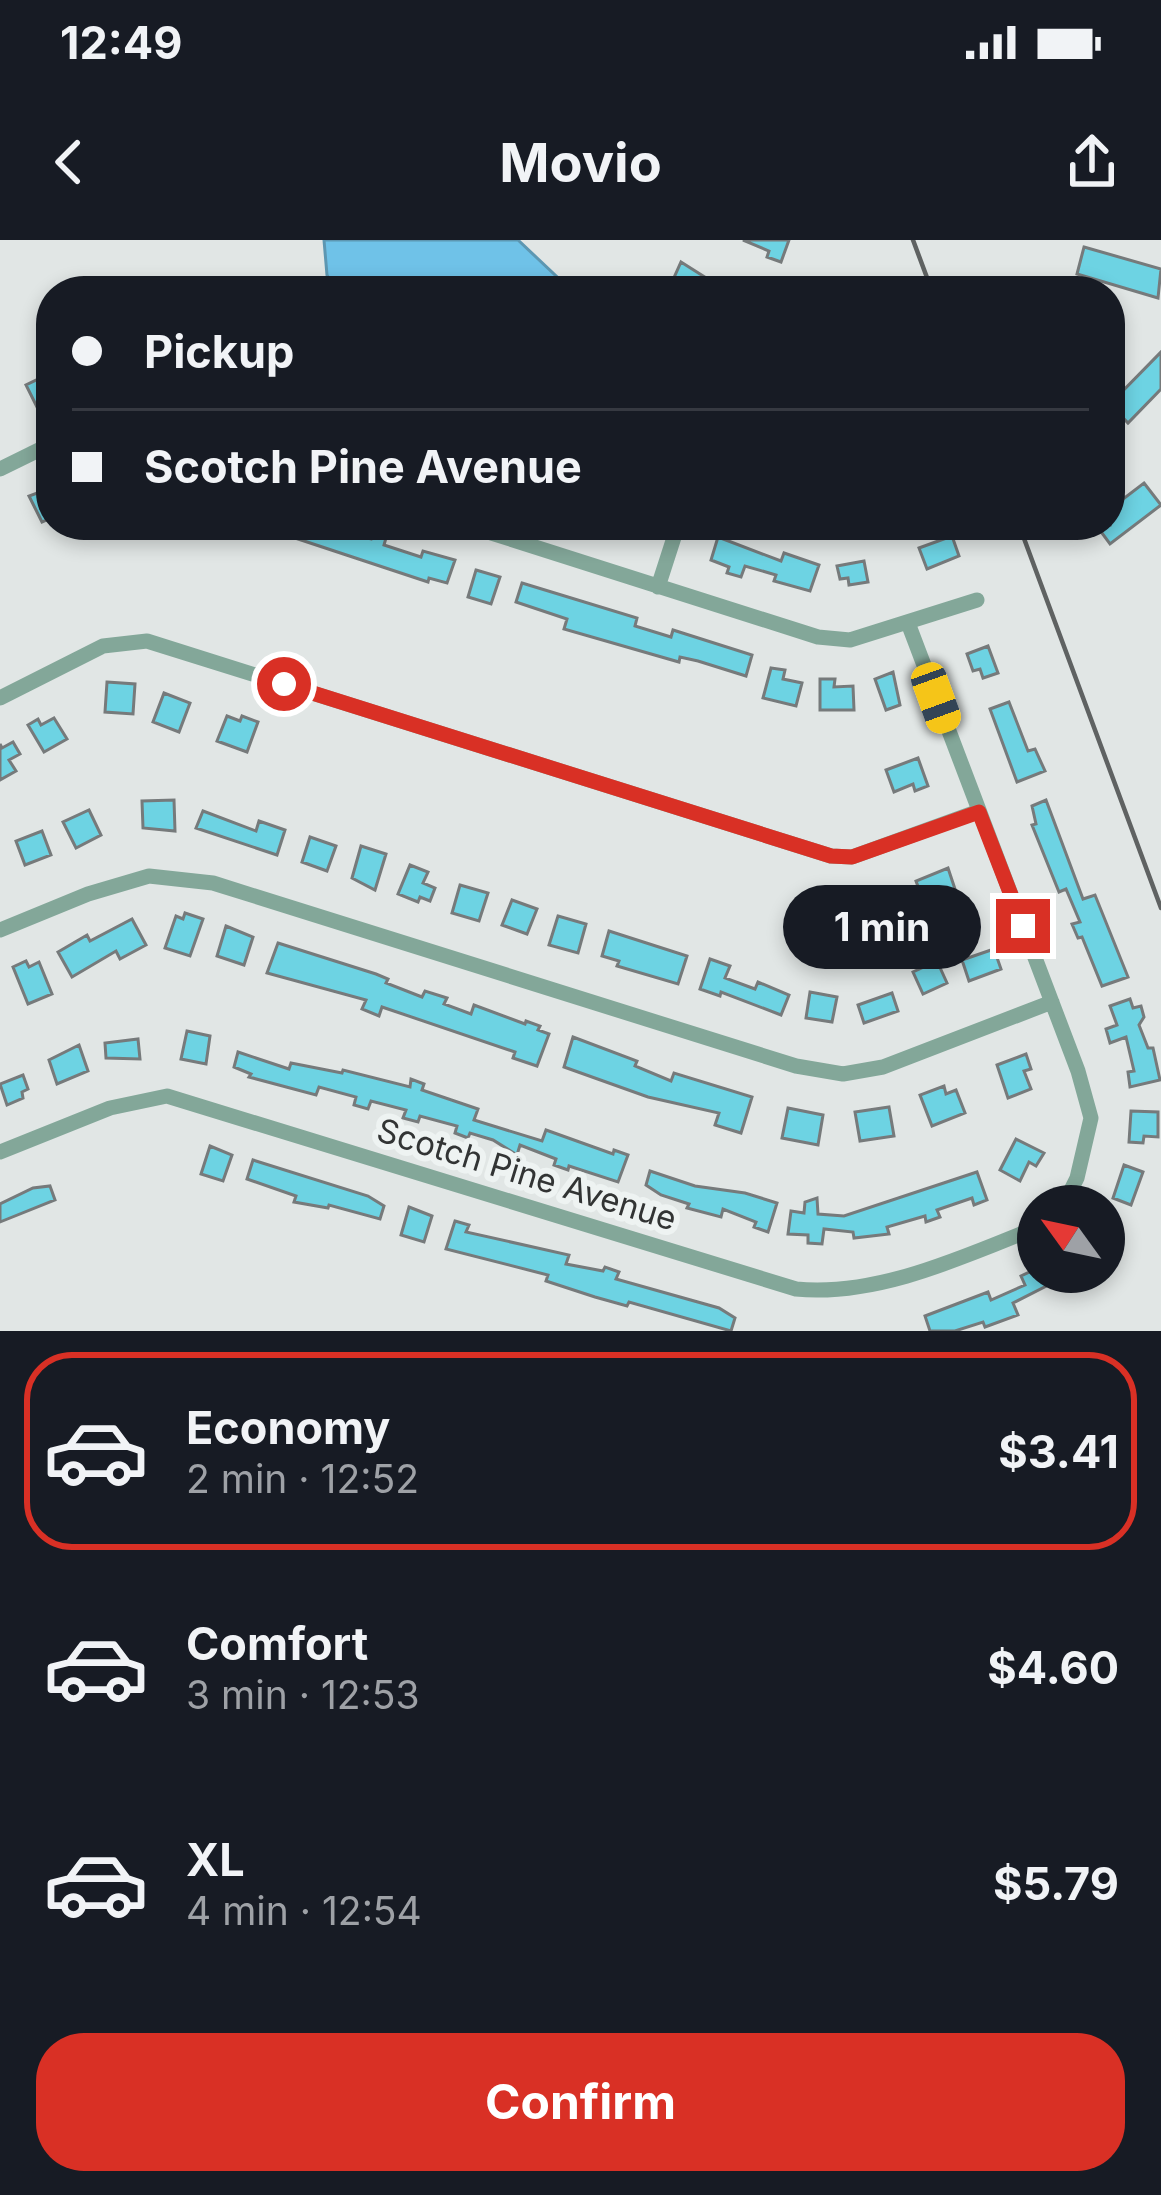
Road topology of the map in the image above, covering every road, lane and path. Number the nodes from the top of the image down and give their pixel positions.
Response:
1 (36, 451) edge
2 (0, 469) edge
3 (512, 540) edge
4 (673, 540) edge
5 (658, 587) junction
6 (977, 599) dead end
7 (908, 622) junction
8 (0, 698) edge
9 (979, 812) junction
10 (0, 929) edge
11 (1052, 1002) junction
12 (0, 1152) edge
13 (1074, 1185) edge
14 (1017, 1234) edge

1 - 2 street
3 - 5 street
4 - 5 street
5 - 7 street
6 - 7 street
7 - 9 street
8 - 9 street
9 - 11 street
10 - 11 street
11 - 13 street
12 - 14 street, Scotch Pine Avenue

